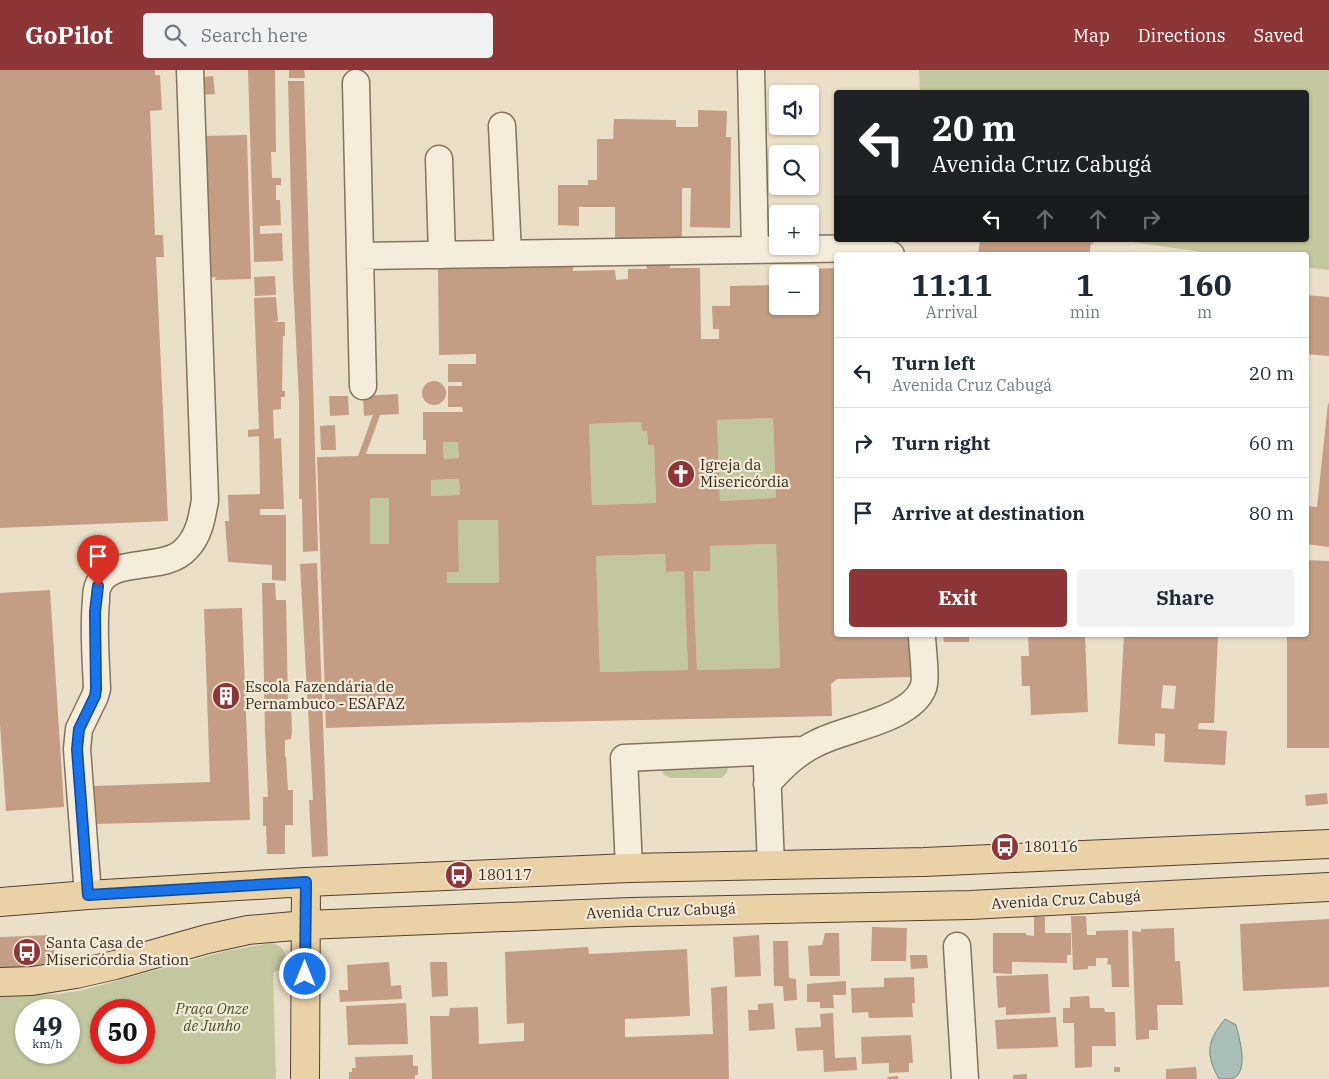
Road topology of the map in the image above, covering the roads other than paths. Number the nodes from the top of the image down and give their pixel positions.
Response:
1 (190, 70) edge
2 (750, 70) edge
3 (356, 83) dead end
4 (502, 126) dead end
5 (438, 159) dead end
6 (755, 250) junction
7 (884, 252) edge
8 (508, 254) junction
9 (442, 255) junction
10 (360, 256) junction
11 (363, 386) dead end
12 (922, 637) edge
13 (802, 750) junction
14 (766, 752) junction
15 (767, 784) junction
16 (1329, 844) edge
17 (771, 865) junction
18 (629, 868) junction
19 (306, 882) junction
20 (1329, 887) edge
21 (88, 895) junction
22 (0, 902) edge
23 (306, 925) junction
24 (957, 946) dead end
25 (0, 982) edge
26 (305, 1079) edge
27 (964, 1079) edge

1 - 21 street
2 - 6 street
3 - 10 street
4 - 8 street
5 - 9 street
6 - 7 street
6 - 8 street
8 - 9 street
9 - 10 street
10 - 11 street
12 - 13 street
13 - 14 street
13 - 15 street
14 - 15 street
14 - 18 street
15 - 17 street
16 - 17 main road
17 - 18 main road
18 - 19 main road
19 - 21 main road
19 - 23 main road
20 - 23 main road, Avenida Cruz Cabugá
21 - 22 main road
23 - 25 main road, Avenida Cruz Cabugá
23 - 26 main road
24 - 27 street

